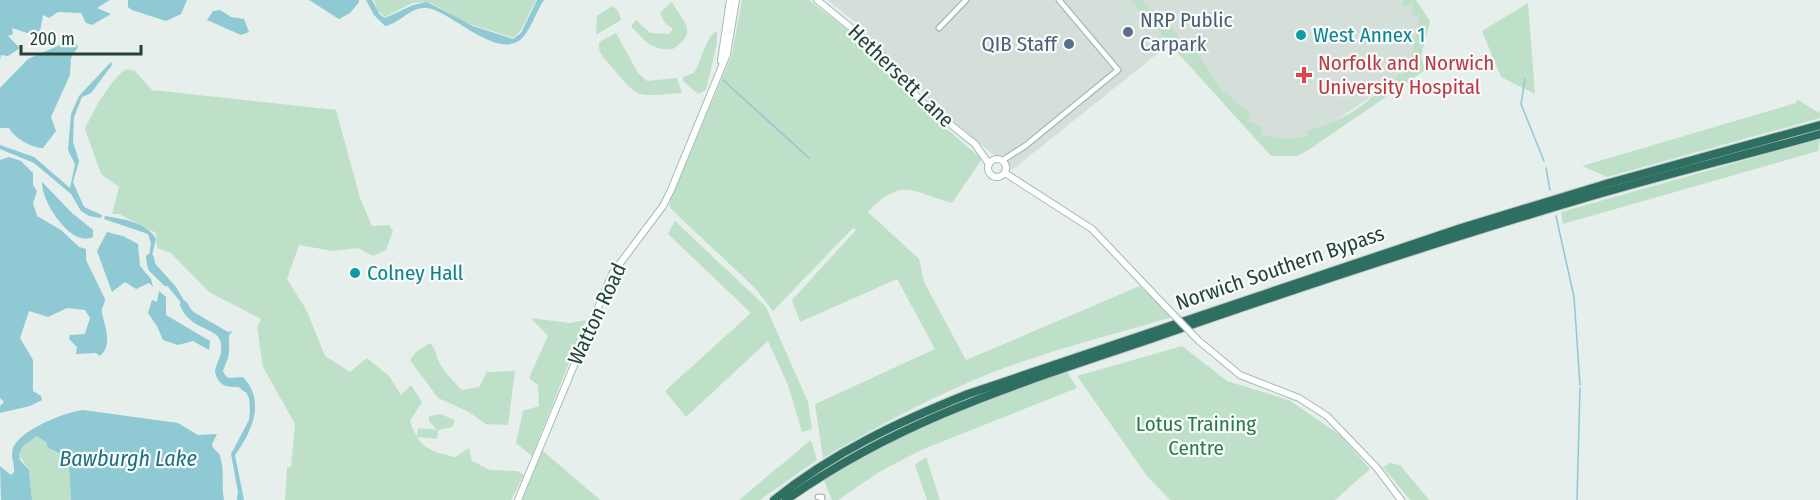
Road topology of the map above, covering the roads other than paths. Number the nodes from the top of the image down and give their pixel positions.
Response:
1 (730, 0) edge
2 (736, 0) edge
3 (817, 0) edge
4 (966, 0) edge
5 (1059, 0) edge
6 (939, 28) dead end
7 (720, 70) junction
8 (1820, 125) edge
9 (1820, 134) edge
10 (1003, 160) junction
11 (991, 161) junction
12 (1005, 173) junction
13 (784, 497) edge
14 (518, 500) edge
15 (774, 500) edge
16 (1401, 500) edge

1 - 7 street, Watton Road
2 - 7 street, Watton Road
3 - 11 street, Hethersett Lane
4 - 6 street
5 - 10 street
7 - 14 street, Watton Road
8 - 13 highway, Norwich Southern Bypass
9 - 13 highway, Norwich Southern Bypass
10 - 11 street, Hethersett Lane
10 - 12 street
11 - 12 street, Hethersett Lane
12 - 16 street, Hethersett Lane, bridge
13 - 15 highway, Norwich Southern Bypass

